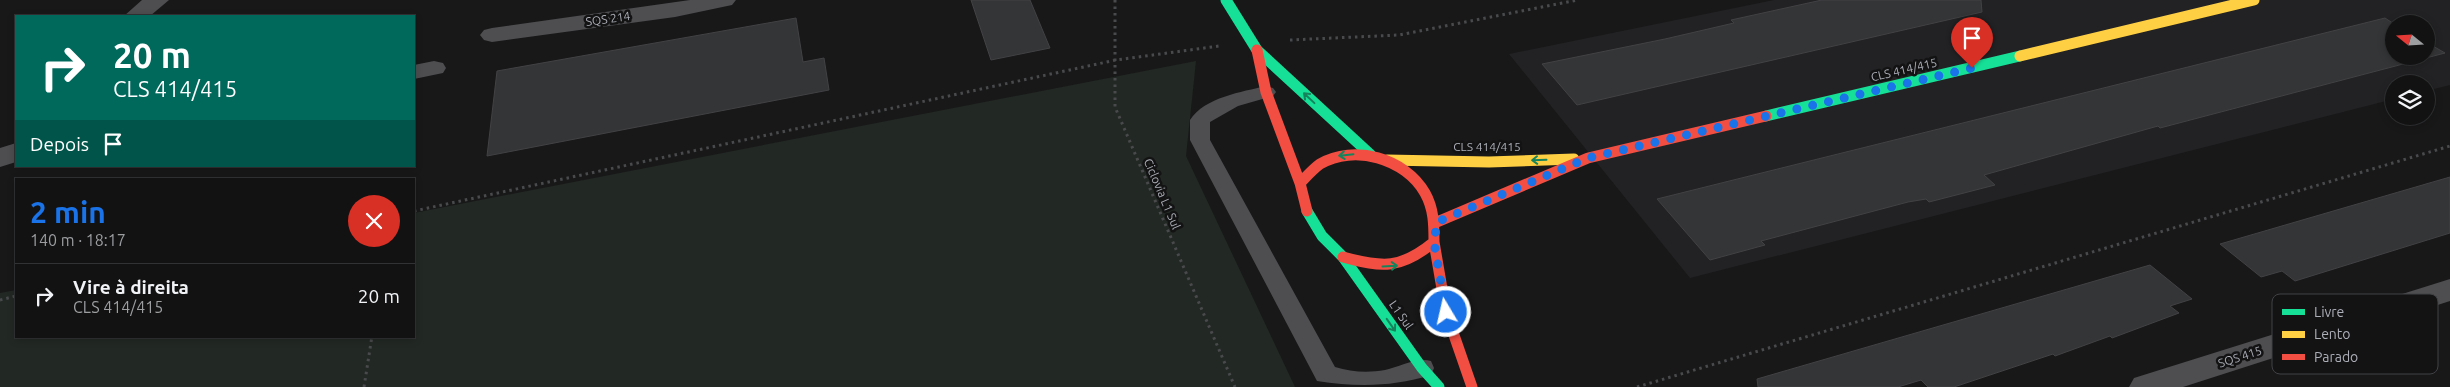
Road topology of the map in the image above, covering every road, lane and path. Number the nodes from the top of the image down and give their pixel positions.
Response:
1 (157, 0) edge
2 (724, 0) edge
3 (1115, 0) edge
4 (1226, 0) edge
5 (1578, 0) edge
6 (2254, 0) edge
7 (137, 15) edge
8 (492, 35) dead end
9 (1254, 45) junction
10 (1116, 60) junction
11 (1266, 92) junction
12 (2450, 146) edge
13 (15, 152) edge
14 (1371, 155) junction
15 (0, 158) edge
16 (1588, 158) junction
17 (1386, 160) junction
18 (1300, 183) junction
19 (415, 211) edge
20 (1437, 222) junction
21 (1434, 242) junction
22 (1343, 257) junction
23 (2450, 290) edge
24 (2437, 294) edge
25 (15, 296) edge
26 (0, 300) edge
27 (372, 338) edge
28 (2272, 347) edge
29 (1422, 368) junction
30 (364, 387) edge
31 (1234, 387) edge
32 (1439, 387) edge
33 (1472, 387) edge
34 (1637, 387) edge
35 (2145, 387) edge

1 - 7 street
2 - 8 street, SQS 214
3 - 10 path, Ciclovia L1 Sul
4 - 9 street
5 - 9 path
6 - 16 street, CLS 414/415
9 - 10 path
9 - 11 street
14 -> 9 street
10 - 19 path
10 - 31 path, Ciclovia L1 Sul
11 - 18 street
11 - 29 lane
12 - 34 path
13 - 15 street
14 - 17 street
14 -> 18 street
16 -> 17 street, CLS 414/415
16 - 20 street, CLS 414/415
17 - 20 street
18 - 22 street
20 - 21 street
22 -> 21 street
21 - 33 street
22 -> 29 street, L1 Sul
23 - 24 street, SQS 415
25 - 26 path
27 - 30 path
28 - 35 street, SQS 415
29 - 32 street, L1 Sul

